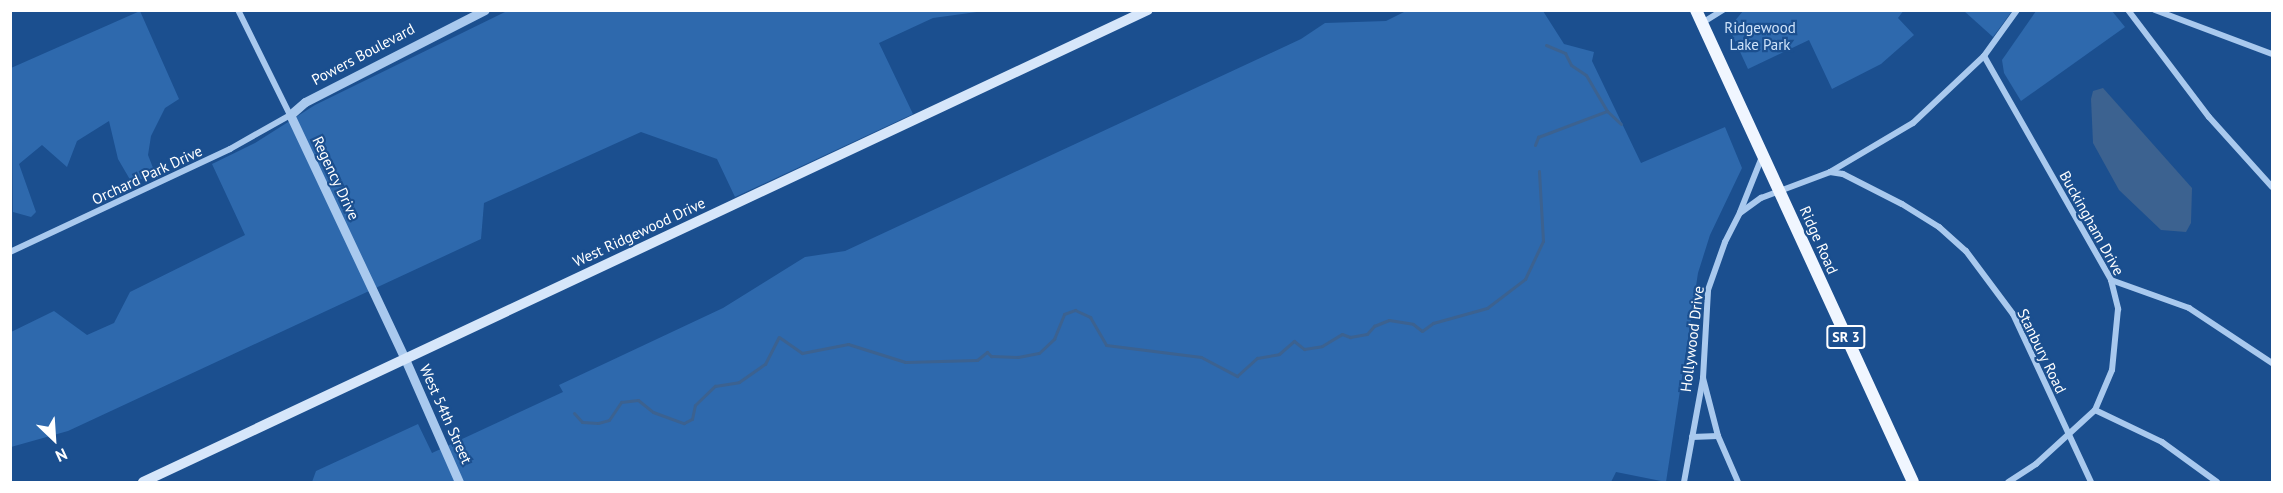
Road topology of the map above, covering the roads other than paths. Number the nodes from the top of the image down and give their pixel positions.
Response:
1 (238, 10) edge
2 (485, 10) edge
3 (1148, 10) edge
4 (1696, 10) edge
5 (1723, 10) edge
6 (2017, 10) edge
7 (2128, 10) edge
8 (2155, 10) edge
9 (1702, 24) junction
10 (2272, 54) edge
11 (1984, 56) junction
12 (290, 115) junction
13 (1763, 154) junction
14 (1830, 172) junction
15 (2272, 187) edge
16 (1780, 191) junction
17 (1740, 213) junction
18 (10, 252) edge
19 (2111, 280) junction
20 (405, 359) junction
21 (2272, 363) edge
22 (1702, 378) junction
23 (2095, 410) junction
24 (2069, 434) junction
25 (1718, 436) junction
26 (1692, 437) junction
27 (142, 483) edge
28 (459, 483) edge
29 (1684, 483) edge
30 (1738, 483) edge
31 (1913, 483) edge
32 (2008, 483) edge
33 (2091, 483) edge
34 (2217, 483) edge

1 - 12 street, Regency Drive
2 - 12 street, Powers Boulevard
3 - 20 main road, West Ridgewood Drive
4 - 9 main road, Ridge Road / SR 3
5 - 9 street
6 - 11 street
7 - 15 street
8 - 10 street
9 - 13 main road, Ridge Road / SR 3
11 - 14 street
11 - 19 street, Buckingham Drive
12 - 18 street, Orchard Park Drive
12 - 20 street, Regency Drive
13 - 16 main road, Ridge Road / SR 3
13 - 17 street, Hollywood Drive
14 - 16 street
14 - 24 street, Stanbury Road
16 - 17 street
16 - 31 main road, Ridge Road / SR 3
17 - 22 street, Hollywood Drive
19 - 21 street
19 - 23 street, Buckingham Drive
20 - 27 main road, West Ridgewood Drive
20 - 28 street, West 54th Street
22 - 25 street
22 - 26 street, Hollywood Drive
23 - 24 street, Buckingham Drive
23 - 34 street
24 - 32 street, Buckingham Drive
24 - 33 street, Stanbury Road
25 - 26 street
25 - 30 street
26 - 29 street, Hollywood Drive

